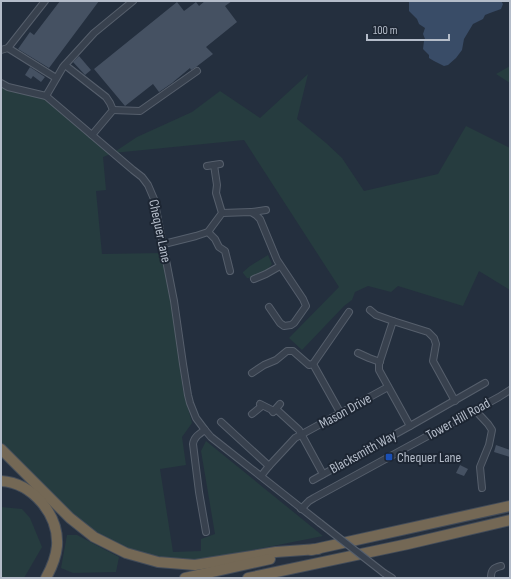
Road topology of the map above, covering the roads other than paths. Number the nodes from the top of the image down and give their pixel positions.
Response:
1 (45, 1) edge
2 (133, 1) edge
3 (8, 48) junction
4 (1, 50) edge
5 (65, 65) junction
6 (196, 72) dead end
7 (56, 78) junction
8 (1, 83) edge
9 (46, 96) junction
10 (112, 110) junction
11 (92, 135) junction
12 (214, 165) dead end
13 (266, 210) dead end
14 (222, 212) junction
15 (250, 212) junction
16 (208, 232) junction
17 (164, 244) junction
18 (280, 266) junction
19 (230, 271) dead end
20 (254, 280) dead end
21 (268, 308) dead end
22 (370, 310) dead end
23 (349, 312) dead end
24 (393, 321) junction
25 (358, 353) dead end
26 (380, 362) junction
27 (313, 364) junction
28 (252, 373) dead end
29 (485, 383) dead end
30 (388, 387) junction
31 (510, 390) edge
32 (455, 401) junction
33 (475, 410) junction
34 (252, 414) dead end
35 (341, 414) junction
36 (221, 422) dead end
37 (410, 426) junction
38 (205, 430) junction
39 (301, 435) junction
40 (1, 450) edge
41 (269, 466) junction
42 (323, 474) junction
43 (261, 476) junction
44 (313, 480) dead end
45 (1, 481) edge
46 (482, 488) dead end
47 (510, 506) edge
48 (302, 508) junction
49 (510, 520) edge
50 (206, 532) dead end
51 (318, 549) junction
52 (501, 566) dead end
53 (280, 571) junction
54 (46, 578) edge
55 (184, 578) edge
56 (248, 578) edge
57 (264, 578) edge
58 (392, 578) edge
59 (491, 578) edge

1 - 3 street
2 - 5 street
3 - 4 street
3 - 7 street
5 - 7 street
5 - 10 street
6 - 10 street
7 - 9 street
8 - 9 street, Chequer Lane
9 - 11 street, Chequer Lane
10 - 11 street
11 - 17 street, Chequer Lane
12 - 14 street
13 - 15 street
14 - 15 street
14 - 16 street
15 - 18 street
16 - 17 street
16 - 19 street
17 - 38 street, Chequer Lane
18 - 20 street
18 - 21 street
22 - 24 street
23 - 27 street
24 - 26 street
24 - 32 street
25 - 26 street
26 - 30 street
27 - 28 street
27 - 35 street
29 - 32 street
30 - 35 street, Mason Drive
30 - 37 street, Mason Drive
31 - 33 street, Tower Hill Road
32 - 37 street
33 - 46 street
33 - 48 street, Tower Hill Road
34 - 39 street, Blacksmith Way
35 - 39 street, Mason Drive
36 - 41 street
37 - 42 street, Blacksmith Way
38 - 43 street, Chequer Lane
38 - 50 street
39 - 41 street, Mason Drive
39 - 42 street, Blacksmith Way
40 - 51 highway
41 - 43 street, Mason Drive
42 - 44 street, Blacksmith Way
43 - 48 street, Chequer Lane
45 - 54 highway
47 - 51 highway
48 - 58 street, Chequer Lane, bridge
49 - 53 highway
51 - 55 highway
52 - 59 street
53 - 56 highway
53 - 57 highway

